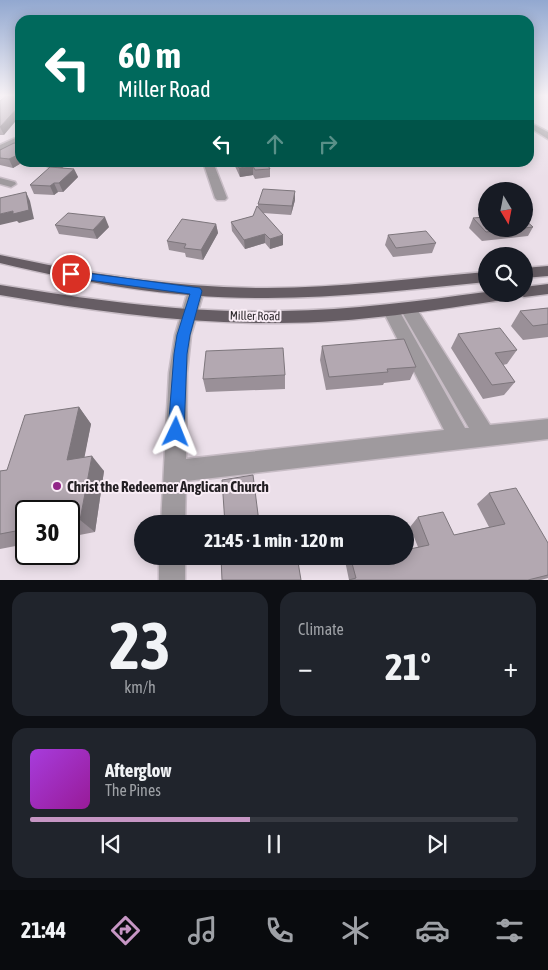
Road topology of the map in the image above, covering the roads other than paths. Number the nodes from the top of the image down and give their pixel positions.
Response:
1 (534, 127) edge
2 (548, 136) edge
3 (15, 141) edge
4 (0, 148) edge
5 (210, 167) edge
6 (0, 181) edge
7 (11, 184) dead end
8 (221, 198) dead end
9 (0, 259) edge
10 (548, 271) edge
11 (533, 272) edge
12 (478, 278) edge
13 (548, 289) edge
14 (0, 290) edge
15 (196, 291) junction
16 (533, 291) edge
17 (478, 298) edge
18 (399, 308) junction
19 (189, 315) junction
20 (548, 429) edge
21 (485, 436) junction
22 (460, 439) junction
23 (175, 471) junction
24 (173, 515) edge
25 (172, 565) edge
26 (172, 580) edge

1 - 2 street
3 - 4 street
5 - 8 street
6 - 7 street
9 - 15 main road, Miller Road
10 - 11 main road
12 - 15 main road, Miller Road
13 - 16 main road
14 - 19 main road, Miller Road
15 - 19 street
17 - 18 main road, Miller Road
18 - 19 main road, Miller Road
18 - 21 street
18 - 22 street
19 - 23 street
20 - 21 street
21 - 22 street
22 - 23 street
23 - 24 street
25 - 26 street

